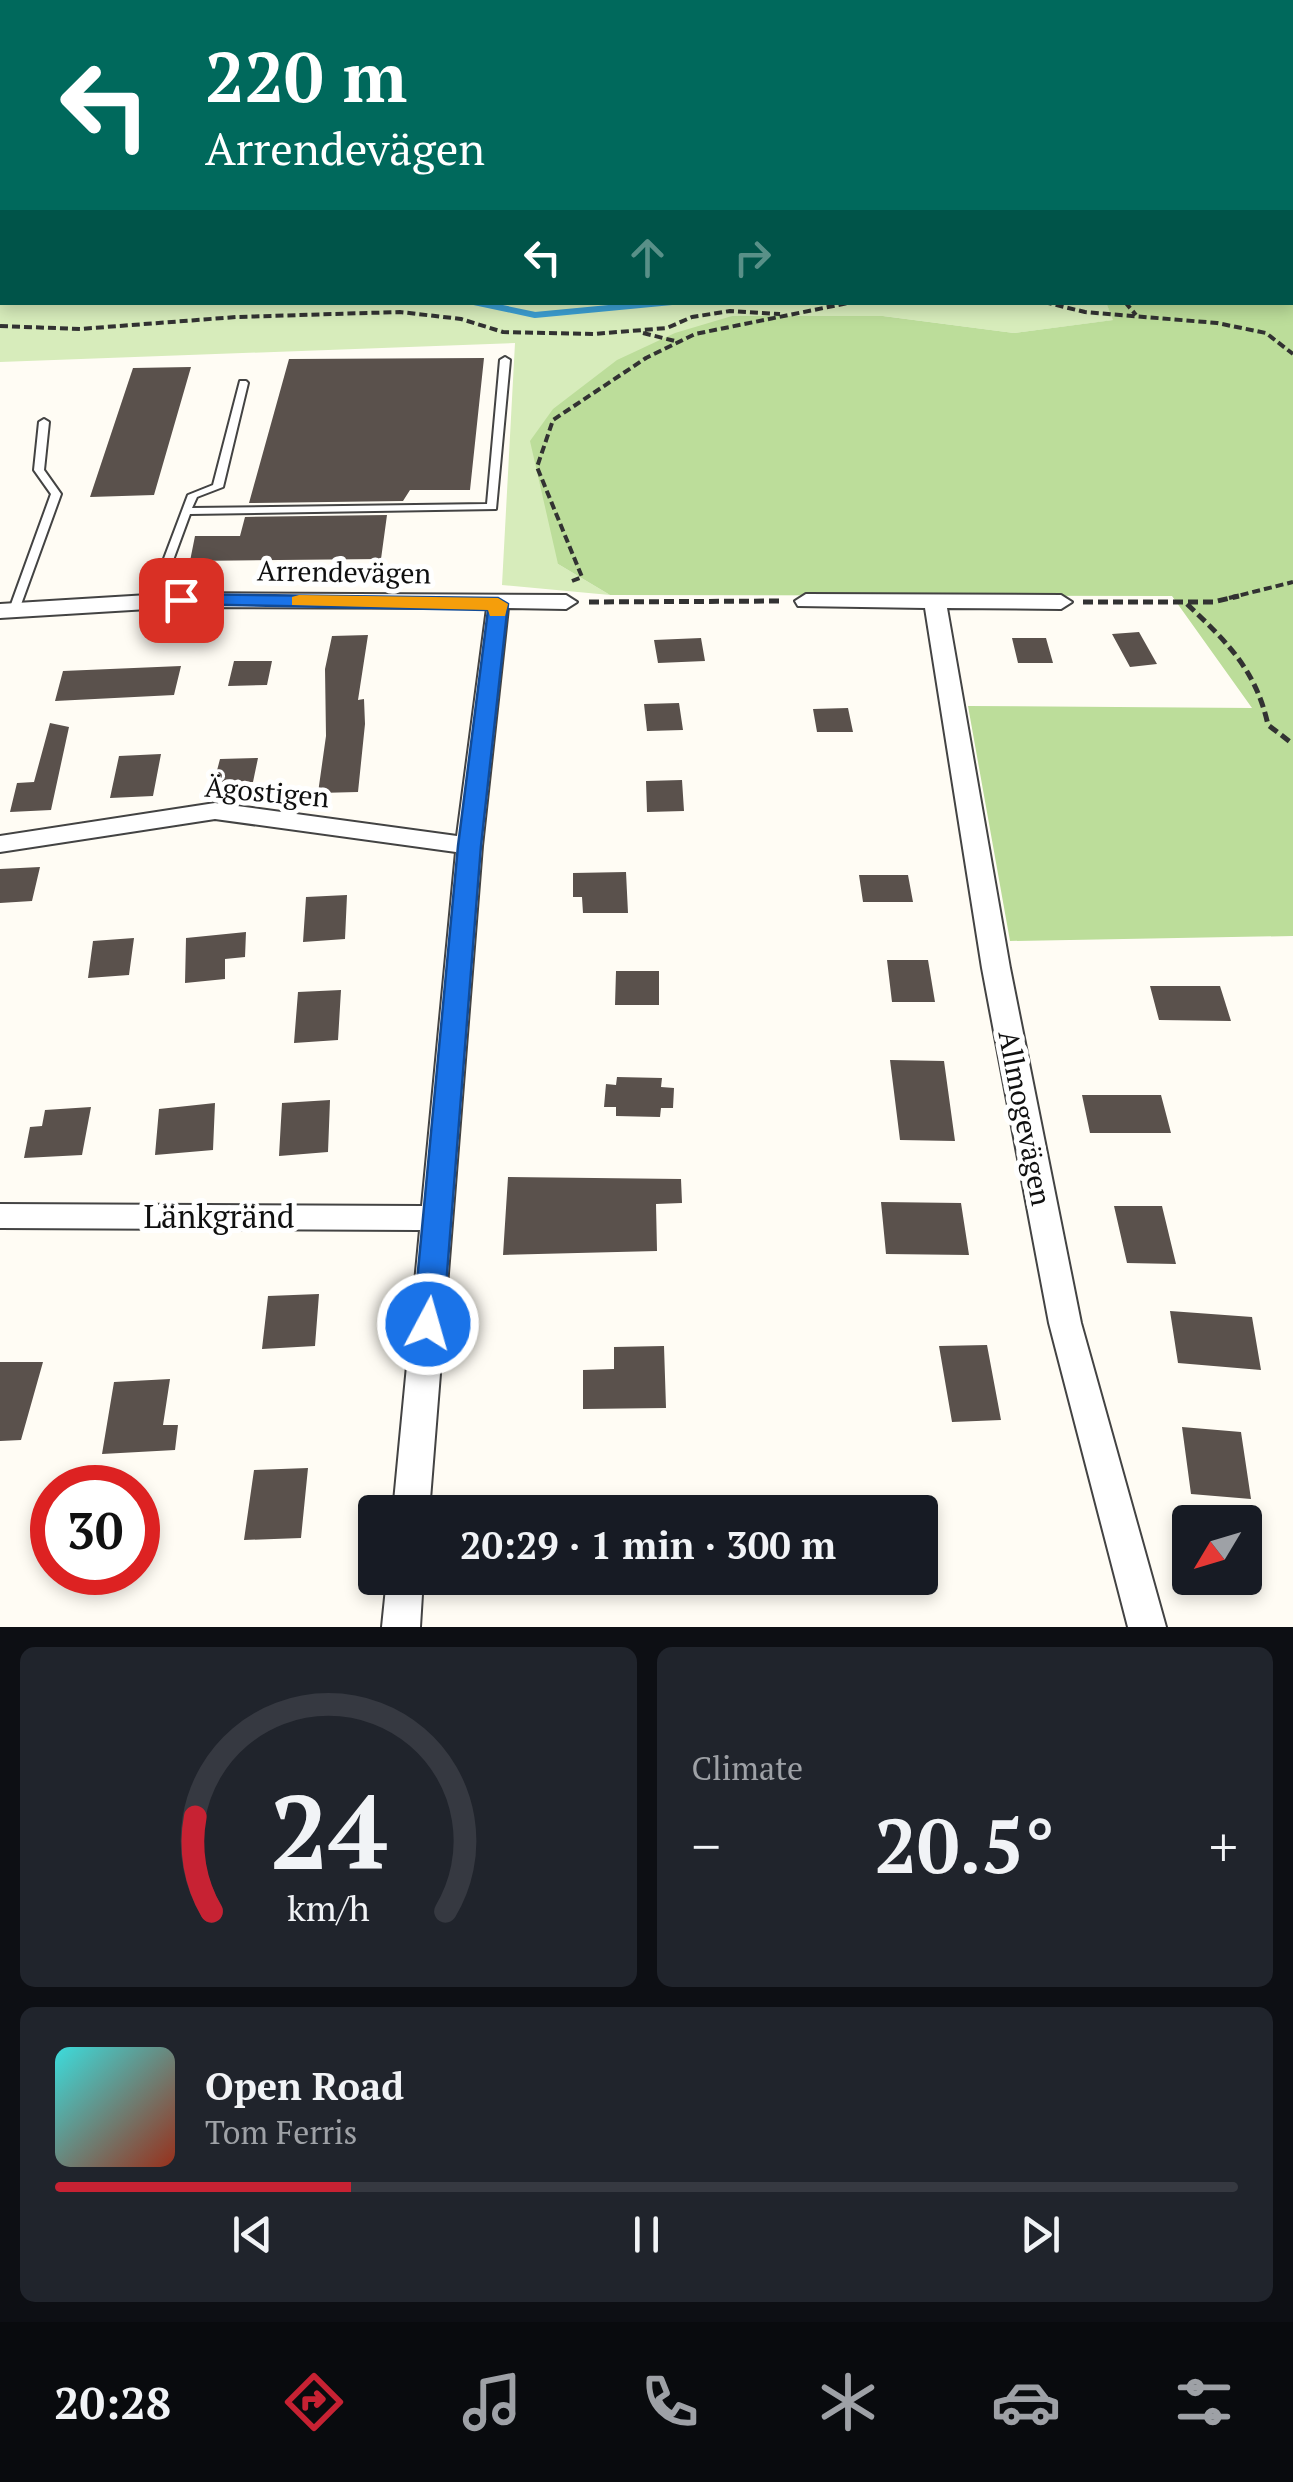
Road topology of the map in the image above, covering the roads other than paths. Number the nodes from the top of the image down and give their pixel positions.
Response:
1 (505, 360) dead end
2 (243, 383) dead end
3 (44, 422) dead end
4 (186, 511) junction
5 (566, 592) road end
6 (806, 601) road end
7 (153, 602) junction
8 (1061, 602) road end
9 (935, 603) junction
10 (498, 604) junction
11 (7, 610) edge
12 (0, 844) edge
13 (470, 846) junction
14 (0, 1216) edge
15 (438, 1218) junction
16 (413, 1495) edge
17 (404, 1595) edge
18 (401, 1627) edge
19 (1147, 1627) edge

1 - 4 lane
2 - 4 lane
3 - 11 lane
4 - 7 lane
5 - 10 street, Arrendevägen
6 - 9 street
7 - 10 street, Arrendevägen
7 - 11 street, Arrendevägen
8 - 9 street
9 - 19 street, Allmogevägen
10 - 13 street
12 - 13 street, Ägostigen
13 - 15 street
14 - 15 street, Länkgränd
15 - 16 street
17 - 18 street

